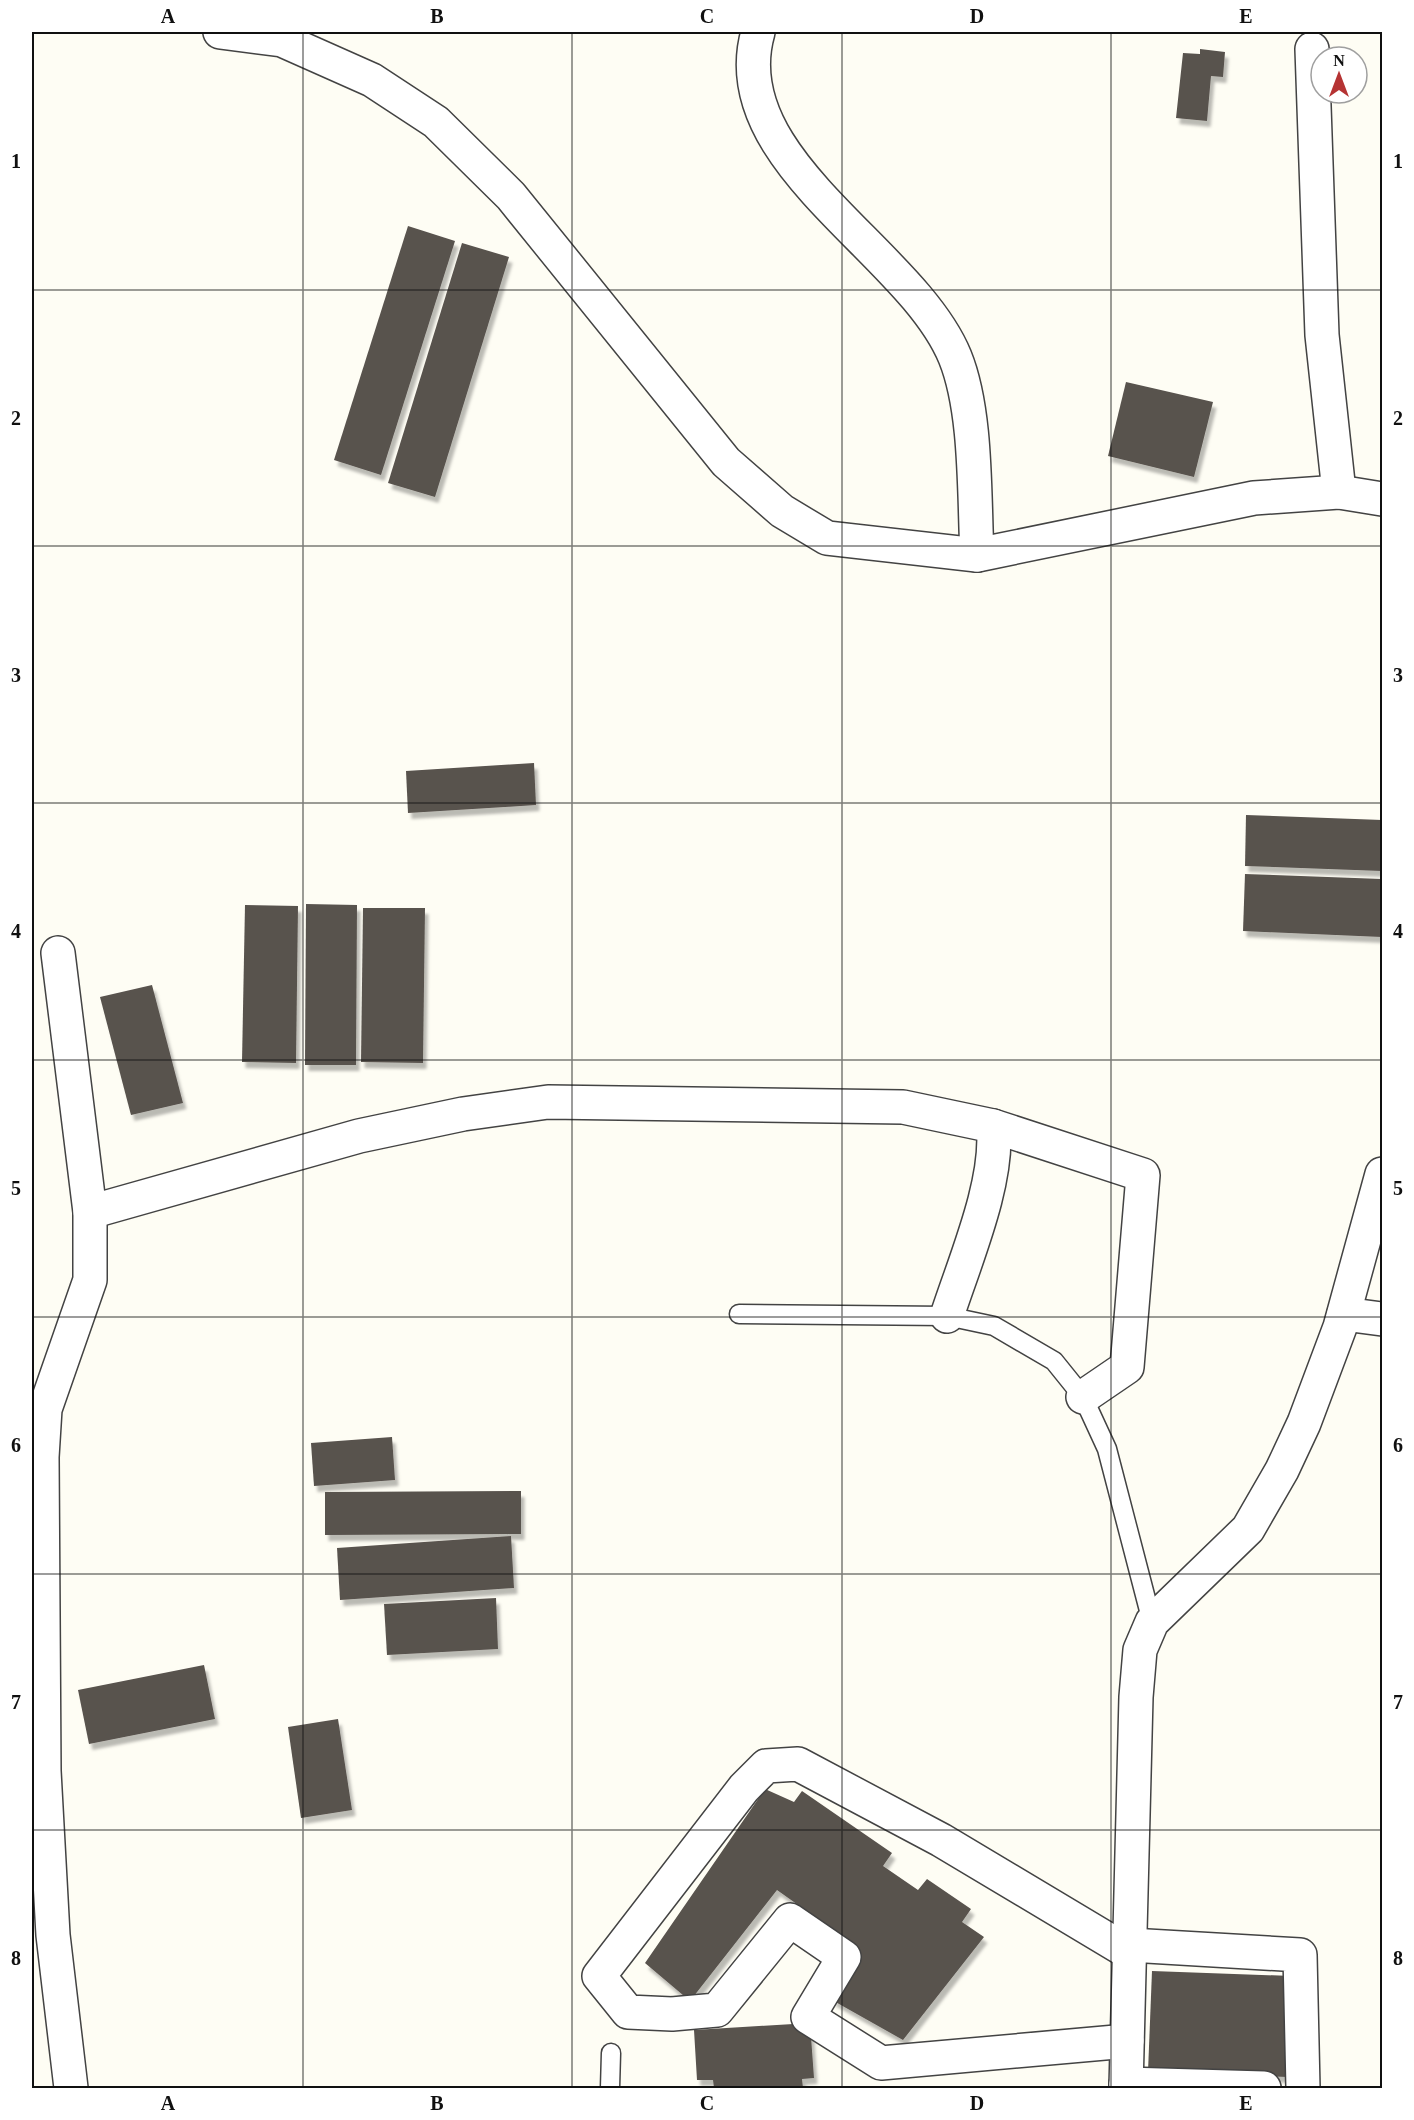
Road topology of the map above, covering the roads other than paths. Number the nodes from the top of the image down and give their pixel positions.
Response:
1 (220, 32) edge
2 (758, 32) edge
3 (1314, 105) edge
4 (1339, 492) junction
5 (1383, 500) edge
6 (977, 555) junction
7 (58, 953) dead end
8 (993, 1126) junction
9 (1383, 1174) edge
10 (90, 1212) junction
11 (739, 1314) dead end
12 (1344, 1314) junction
13 (947, 1316) junction
14 (1383, 1319) edge
15 (1083, 1397) junction
16 (38, 1409) edge
17 (1152, 1622) junction
18 (38, 1770) edge
19 (1130, 1949) junction
20 (1127, 2041) junction
21 (611, 2053) dead end
22 (1126, 2086) edge
23 (70, 2088) edge
24 (610, 2088) edge
25 (1264, 2088) edge
26 (1303, 2088) edge

1 - 6 street
2 - 6 street
3 - 4 street
4 - 5 street
4 - 6 street
7 - 10 street
8 - 10 street
8 - 13 street
8 - 15 street
9 - 12 street
10 - 16 street
11 - 13 lane
12 - 14 street
12 - 17 street
13 - 15 lane
15 - 17 lane
16 - 18 street
17 - 19 street
18 - 23 street
19 - 20 street
19 - 20 street
19 - 26 street
20 - 22 street
21 - 24 lane
22 - 25 street

